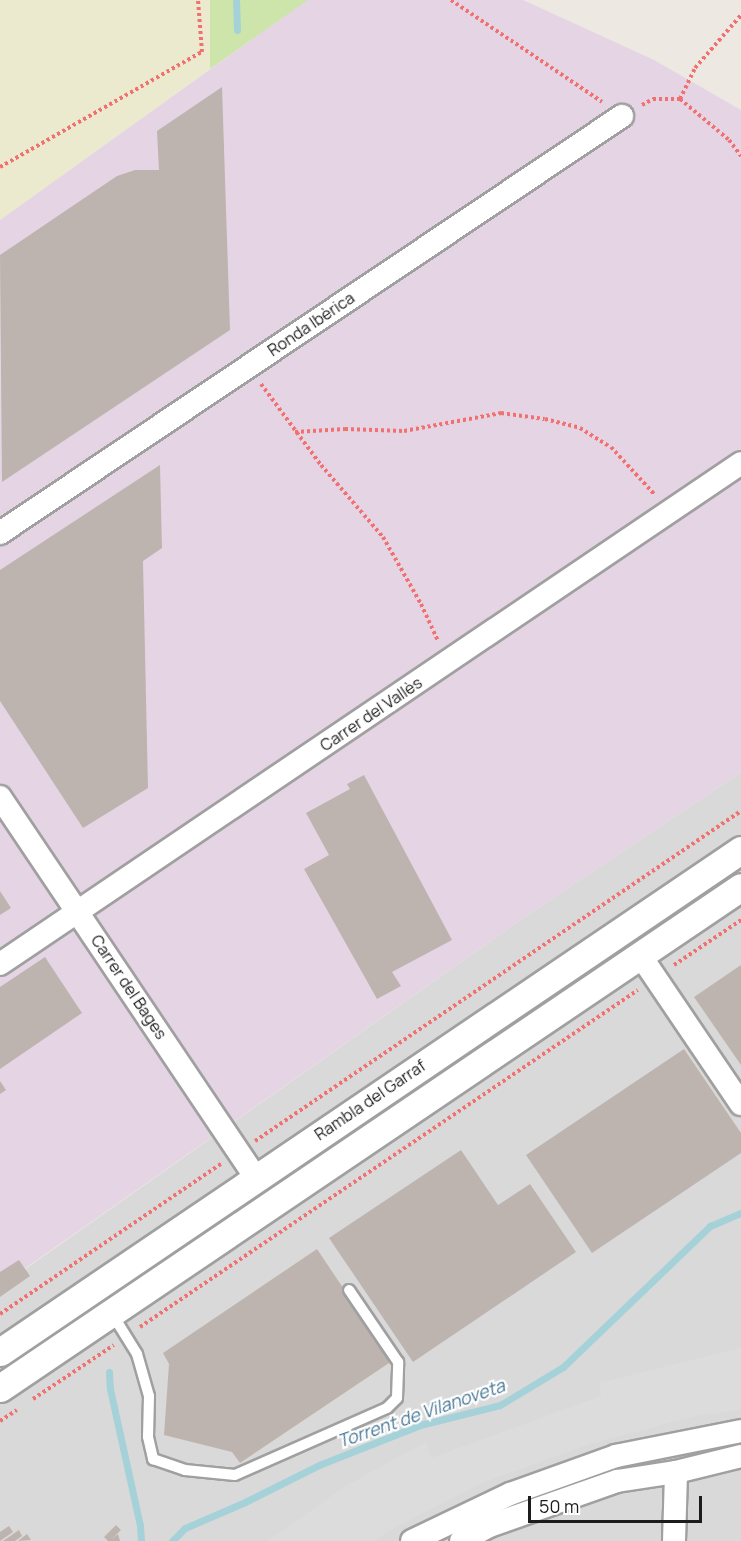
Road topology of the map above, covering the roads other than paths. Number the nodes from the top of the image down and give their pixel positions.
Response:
1 (622, 116) road end
2 (741, 463) edge
3 (0, 533) edge
4 (0, 797) edge
5 (741, 850) edge
6 (741, 887) edge
7 (78, 912) junction
8 (640, 955) junction
9 (0, 964) edge
10 (741, 1104) edge
11 (256, 1178) junction
12 (349, 1290) dead end
13 (111, 1312) junction
14 (0, 1352) edge
15 (0, 1388) edge
16 (741, 1431) edge
17 (741, 1456) edge
18 (676, 1472) junction
19 (412, 1541) edge
20 (461, 1541) edge
21 (674, 1541) edge

1 - 3 street, Ronda Ibèrica
2 - 7 street, Carrer del Vallès
4 - 7 street, Carrer del Bages
5 - 11 street, Rambla del Garraf
6 - 8 street, Rambla del Garraf
7 - 9 street, Carrer del Vallès
7 - 11 street, Carrer del Bages
8 - 10 street
8 - 13 street, Rambla del Garraf
11 - 14 street, Rambla del Garraf
12 - 13 lane
13 - 15 street, Rambla del Garraf
16 - 19 street
17 - 18 street
18 - 20 street
18 - 21 street

